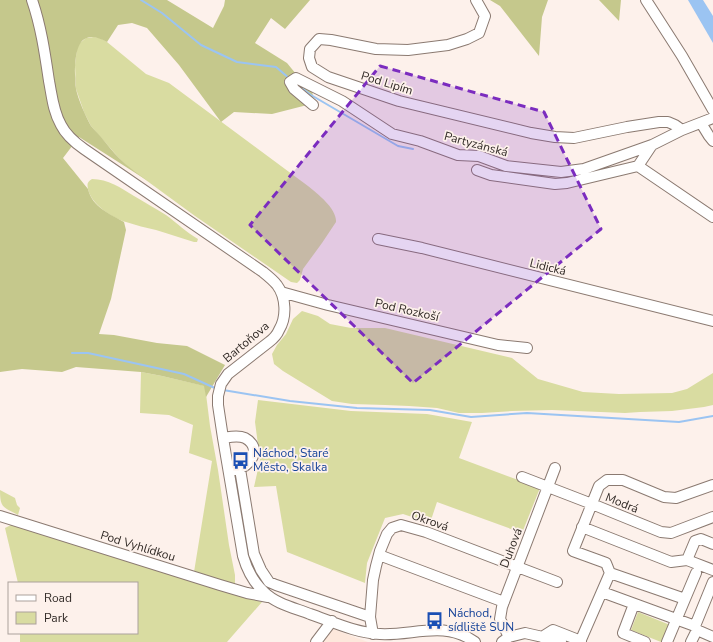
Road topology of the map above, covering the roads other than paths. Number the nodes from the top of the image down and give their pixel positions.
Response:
1 (32, 0) edge
2 (476, 0) edge
3 (646, 0) edge
4 (313, 105) dead end
5 (713, 110) edge
6 (713, 118) edge
7 (701, 123) junction
8 (682, 130) junction
9 (713, 141) edge
10 (652, 145) junction
11 (638, 166) junction
12 (477, 170) dead end
13 (713, 217) edge
14 (378, 239) dead end
15 (281, 292) junction
16 (713, 321) edge
17 (527, 348) dead end
18 (223, 438) junction
19 (555, 468) dead end
20 (228, 471) junction
21 (241, 473) junction
22 (522, 477) dead end
23 (713, 485) edge
24 (548, 487) junction
25 (592, 504) junction
26 (0, 516) edge
27 (713, 517) edge
28 (582, 528) junction
29 (713, 544) edge
30 (379, 555) junction
31 (687, 560) junction
32 (518, 567) junction
33 (713, 570) edge
34 (610, 573) junction
35 (696, 573) dead end
36 (557, 582) dead end
37 (713, 582) edge
38 (602, 592) junction
39 (270, 597) junction
40 (685, 599) junction
41 (504, 602) junction
42 (634, 604) junction
43 (370, 616) junction
44 (677, 620) junction
45 (332, 621) junction
46 (696, 628) junction
47 (373, 634) junction
48 (542, 637) junction
49 (713, 637) edge
50 (506, 639) edge
51 (316, 642) edge
52 (475, 642) edge
53 (561, 642) edge
54 (581, 642) edge
55 (645, 642) edge
56 (667, 642) edge
57 (691, 642) edge

1 - 15 street
2 - 8 street, Pod Lipím
3 - 5 street
4 - 10 street, Partyzánská
6 - 7 street
7 - 8 street
7 - 9 street
8 - 10 street
10 - 11 street
11 - 12 street, Partyzánská
11 - 13 street
14 - 16 street, Lidická
15 - 17 street, Pod Rozkoší
15 - 18 street, Bartoňova
18 - 20 street, Bartoňova
18 - 21 street
19 - 24 street, Duhová
20 - 21 street
20 - 39 street, Bartoňova
21 - 43 street
22 - 24 street, Modrá
23 - 25 street
24 - 25 street, Modrá
24 - 32 street, Duhová
25 - 27 street, Modrá
25 - 28 street
26 - 39 street, Pod Vyhlídkou
28 - 31 street
28 - 34 street
29 - 31 street
30 - 32 street, Okrová
30 - 41 street
30 - 43 street, Okrová
31 - 33 street
32 - 36 street
32 - 41 street, Duhová
34 - 38 street
34 - 40 street
35 - 40 street
37 - 46 street
38 - 42 street
38 - 54 street
39 - 45 street, Bartoňova
40 - 44 street
41 - 50 street, Duhová
42 - 44 street
42 - 55 street
43 - 47 street, Okrová
44 - 46 street
44 - 56 street
45 - 47 street, Bartoňova
45 - 51 street
46 - 49 street
46 - 57 street
47 - 52 street, Bartoňova
48 - 50 street
48 - 53 street
48 - 54 street

